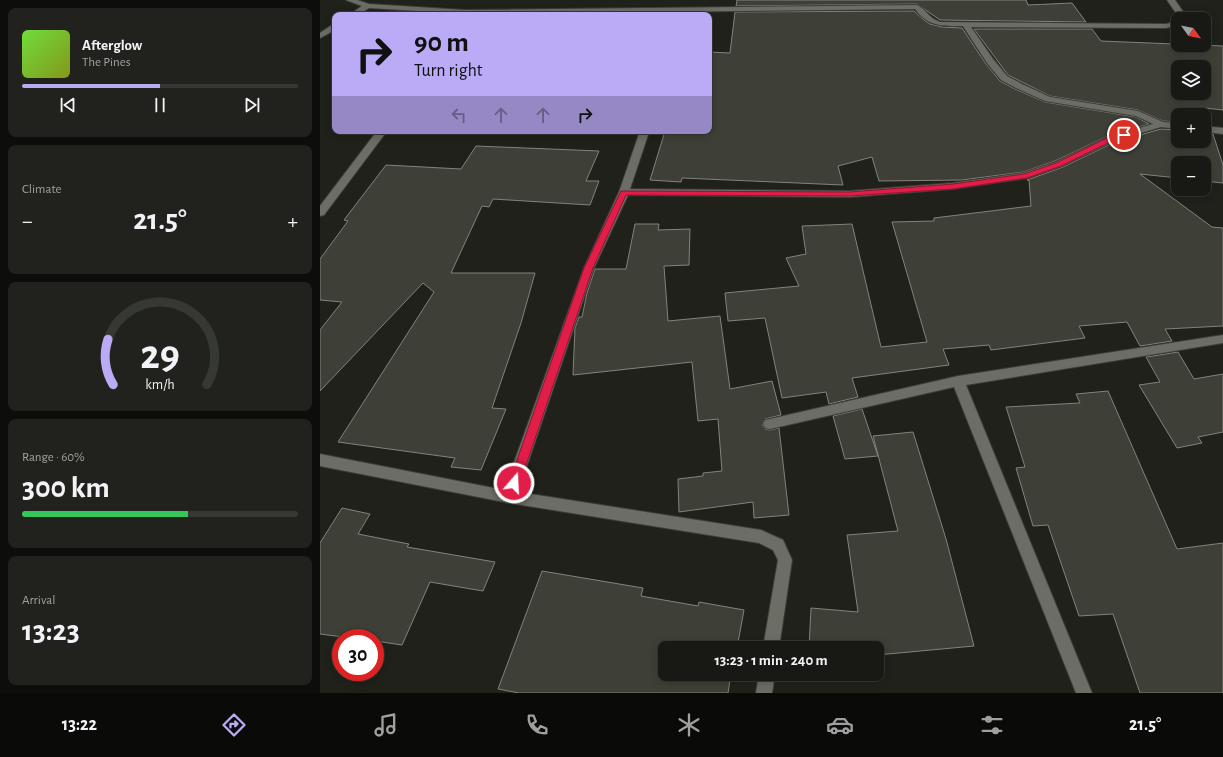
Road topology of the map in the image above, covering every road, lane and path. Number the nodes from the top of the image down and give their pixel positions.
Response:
1 (350, 0) edge
2 (1171, 0) edge
3 (916, 4) edge
4 (368, 6) junction
5 (358, 12) edge
6 (440, 12) edge
7 (554, 12) edge
8 (1179, 12) edge
9 (966, 25) junction
10 (1171, 25) edge
11 (332, 28) edge
12 (320, 36) edge
13 (1161, 124) junction
14 (1171, 125) edge
15 (1211, 130) edge
16 (1223, 132) edge
17 (380, 134) edge
18 (643, 134) edge
19 (624, 192) junction
20 (320, 213) edge
21 (1223, 339) edge
22 (958, 381) junction
23 (770, 424) dead end
24 (320, 460) edge
25 (509, 497) junction
26 (772, 641) edge
27 (766, 681) edge
28 (764, 693) edge
29 (1084, 693) edge

1 - 4 street
2 - 8 street
3 - 7 street
3 - 9 street
4 - 5 street
4 - 6 street
9 - 10 street
9 - 13 street
11 - 12 street
13 - 14 street
13 - 19 street
15 - 16 street
17 - 20 street
18 - 19 street
19 - 25 street
21 - 22 street
22 - 23 street
22 - 29 street
24 - 25 street
25 - 26 street
27 - 28 street

